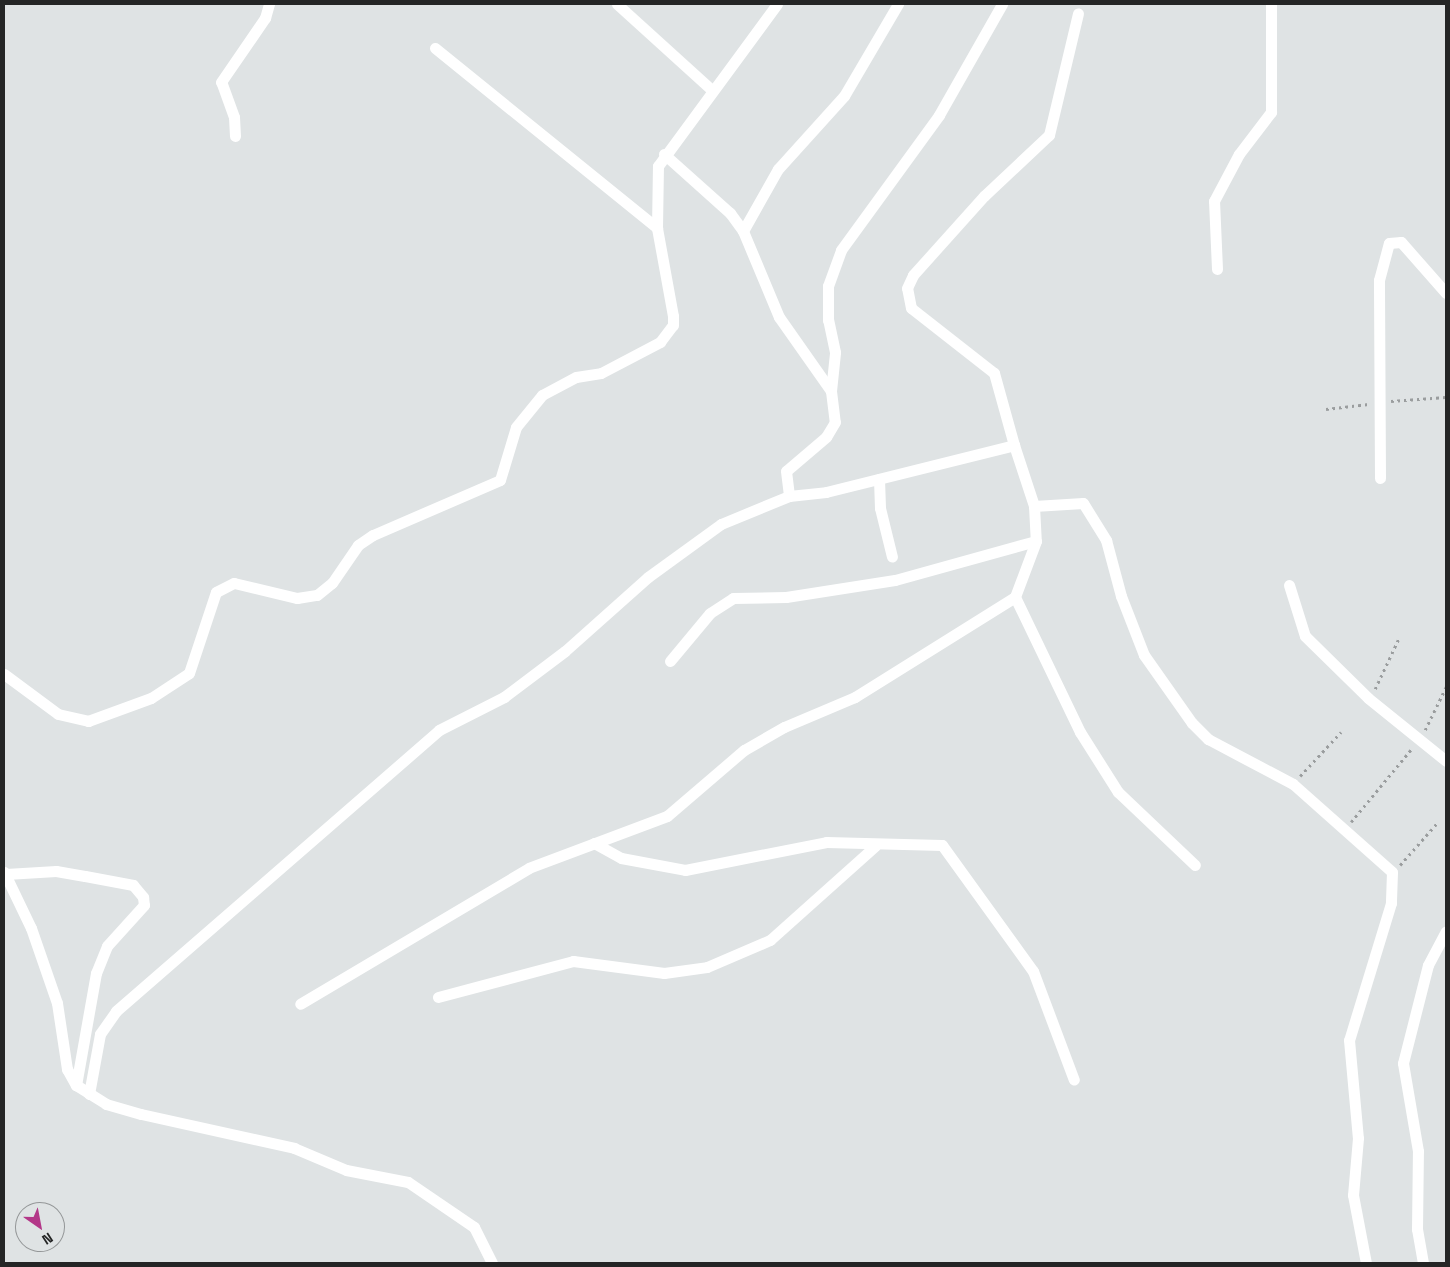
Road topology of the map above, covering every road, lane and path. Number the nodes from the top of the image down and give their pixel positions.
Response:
1 (269, 4) edge
2 (617, 4) edge
3 (777, 4) edge
4 (898, 4) edge
5 (1002, 4) edge
6 (1271, 4) edge
7 (1078, 13) dead end
8 (435, 48) dead end
9 (712, 90) junction
10 (235, 136) dead end
11 (664, 154) junction
12 (657, 228) junction
13 (743, 231) junction
14 (1218, 269) dead end
15 (1446, 293) edge
16 (831, 391) junction
17 (1014, 445) junction
18 (1380, 478) dead end
19 (879, 479) junction
20 (789, 496) junction
21 (1034, 506) junction
22 (1036, 541) junction
23 (892, 557) dead end
24 (1289, 585) dead end
25 (1015, 597) junction
26 (1399, 638) dead end
27 (670, 661) dead end
28 (4, 674) edge
29 (1446, 687) edge
30 (1368, 698) junction
31 (1341, 732) dead end
32 (1418, 741) junction
33 (1446, 761) edge
34 (1293, 784) junction
35 (1437, 823) dead end
36 (1344, 831) junction
37 (594, 843) junction
38 (876, 846) junction
39 (1194, 865) dead end
40 (1392, 872) junction
41 (5, 873) edge
42 (1446, 931) edge
43 (438, 997) dead end
44 (300, 1004) dead end
45 (1074, 1080) dead end
46 (76, 1085) junction
47 (88, 1094) junction
48 (492, 1263) edge
49 (1366, 1263) edge
50 (1423, 1263) edge

1 - 10 street
2 - 9 street
3 - 9 street
4 - 13 street
5 - 16 street
6 - 14 street
7 - 17 street
8 - 12 street
9 - 11 street
11 - 12 street
11 - 13 street
12 - 28 street
13 - 16 street
15 - 18 street
16 - 20 street
17 - 19 street
17 - 21 street
19 - 20 street
19 - 23 street
20 - 47 street
21 - 22 street
21 - 34 street
22 - 25 street
22 - 27 street
24 - 30 street
25 - 37 street
25 - 39 street
26 - 30 path
29 - 32 path
30 - 32 street
31 - 34 path
32 - 33 street
32 - 36 path
34 - 36 street
35 - 40 path
36 - 40 street
37 - 38 street
37 - 44 street
38 - 43 street
38 - 45 street
40 - 49 street
41 - 46 street
41 - 46 street
42 - 50 street
46 - 47 street
47 - 48 street

